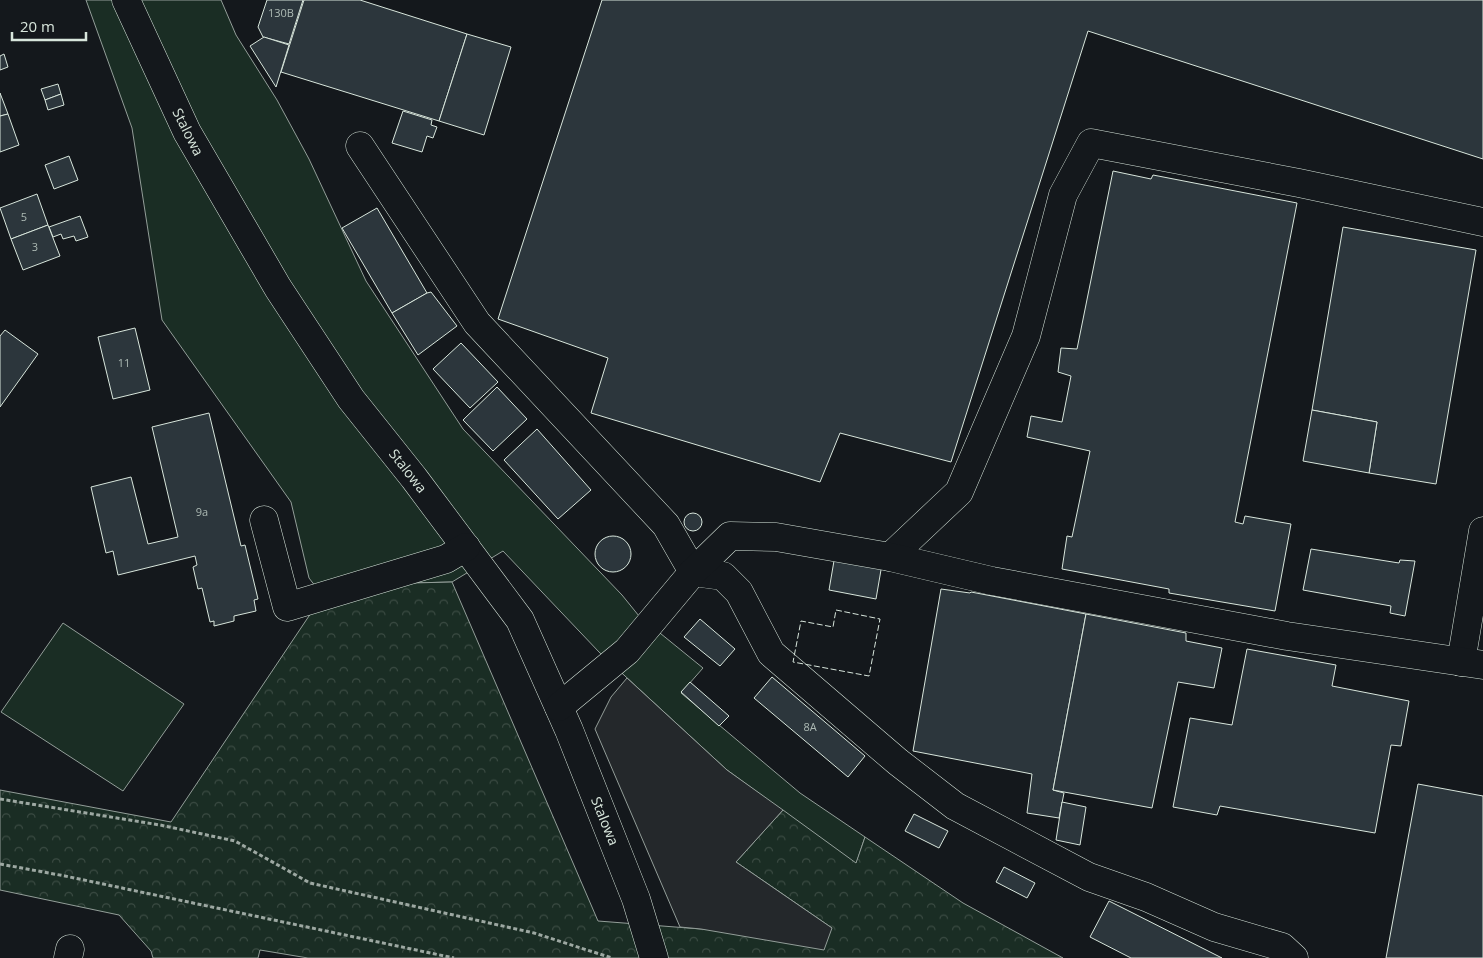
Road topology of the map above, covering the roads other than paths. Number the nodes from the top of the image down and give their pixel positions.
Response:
1 (126, 0) edge
2 (360, 146) dead end
3 (1483, 222) edge
4 (264, 520) dead end
5 (1483, 531) edge
6 (466, 547) junction
7 (890, 557) junction
8 (693, 572) junction
9 (1472, 664) edge
10 (559, 707) junction
11 (654, 958) edge
12 (1294, 958) edge

1 - 6 street, Stalowa
2 - 8 street
3 - 7 street
4 - 6 street
5 - 9 street
6 - 10 street, Stalowa
7 - 8 street
7 - 9 street
8 - 10 street
8 - 12 street
10 - 11 street, Stalowa

